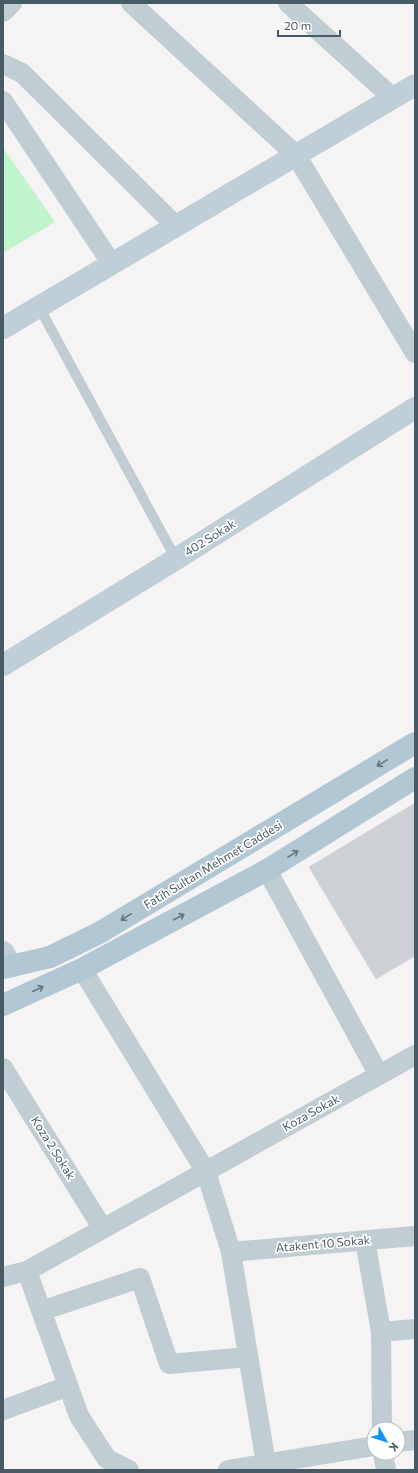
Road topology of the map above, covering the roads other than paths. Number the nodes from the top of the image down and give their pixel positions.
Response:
1 (12, 3) edge
2 (131, 3) edge
3 (288, 3) edge
4 (3, 12) edge
5 (3, 64) edge
6 (415, 85) edge
7 (393, 98) junction
8 (3, 101) edge
9 (296, 155) junction
10 (176, 226) junction
11 (112, 264) junction
12 (39, 307) junction
13 (3, 328) edge
14 (415, 353) edge
15 (415, 408) edge
16 (176, 559) junction
17 (3, 665) edge
18 (415, 743) edge
19 (415, 778) edge
20 (267, 870) junction
21 (6, 962) edge
22 (82, 969) junction
23 (3, 1005) edge
24 (415, 1055) edge
25 (3, 1068) edge
26 (379, 1075) junction
27 (206, 1172) junction
28 (102, 1229) junction
29 (415, 1236) edge
30 (365, 1240) junction
31 (231, 1252) junction
32 (27, 1271) junction
33 (3, 1277) edge
34 (41, 1311) junction
35 (415, 1329) edge
36 (381, 1332) junction
37 (248, 1358) junction
38 (68, 1386) junction
39 (3, 1410) edge
40 (382, 1421) edge
41 (366, 1447) edge
42 (104, 1464) edge
43 (266, 1464) junction
44 (129, 1470) edge
45 (228, 1470) edge

1 - 4 street
2 - 9 street
3 - 7 street
5 - 10 street
6 - 7 street
7 - 9 street
8 - 11 street
9 - 10 street
9 - 14 street
10 - 11 street
11 - 12 street
12 - 13 street
12 - 16 lane
15 - 16 street, 402 Sokak
16 - 17 street, 402 Sokak
18 -> 21 main road, Fatih Sultan Mehmet Caddesi
20 -> 19 main road
22 -> 20 main road
20 - 26 street
23 -> 22 main road
22 - 27 street
24 - 26 street, Koza Sokak
25 - 28 street, Koza 2 Sokak
26 - 27 street, Koza Sokak
27 - 28 street, Koza Sokak
27 - 31 street
28 - 32 street, Koza Sokak
29 - 30 street, Atakent 10 Sokak
30 - 31 street, Atakent 10 Sokak
30 - 36 street
31 - 37 street
32 - 33 street, Koza Sokak
32 - 34 street
34 - 37 street
34 - 38 street
35 - 36 street
36 - 40 street
37 - 43 street
38 - 39 street
38 - 42 street
41 - 43 street
42 - 44 street
43 - 45 street

